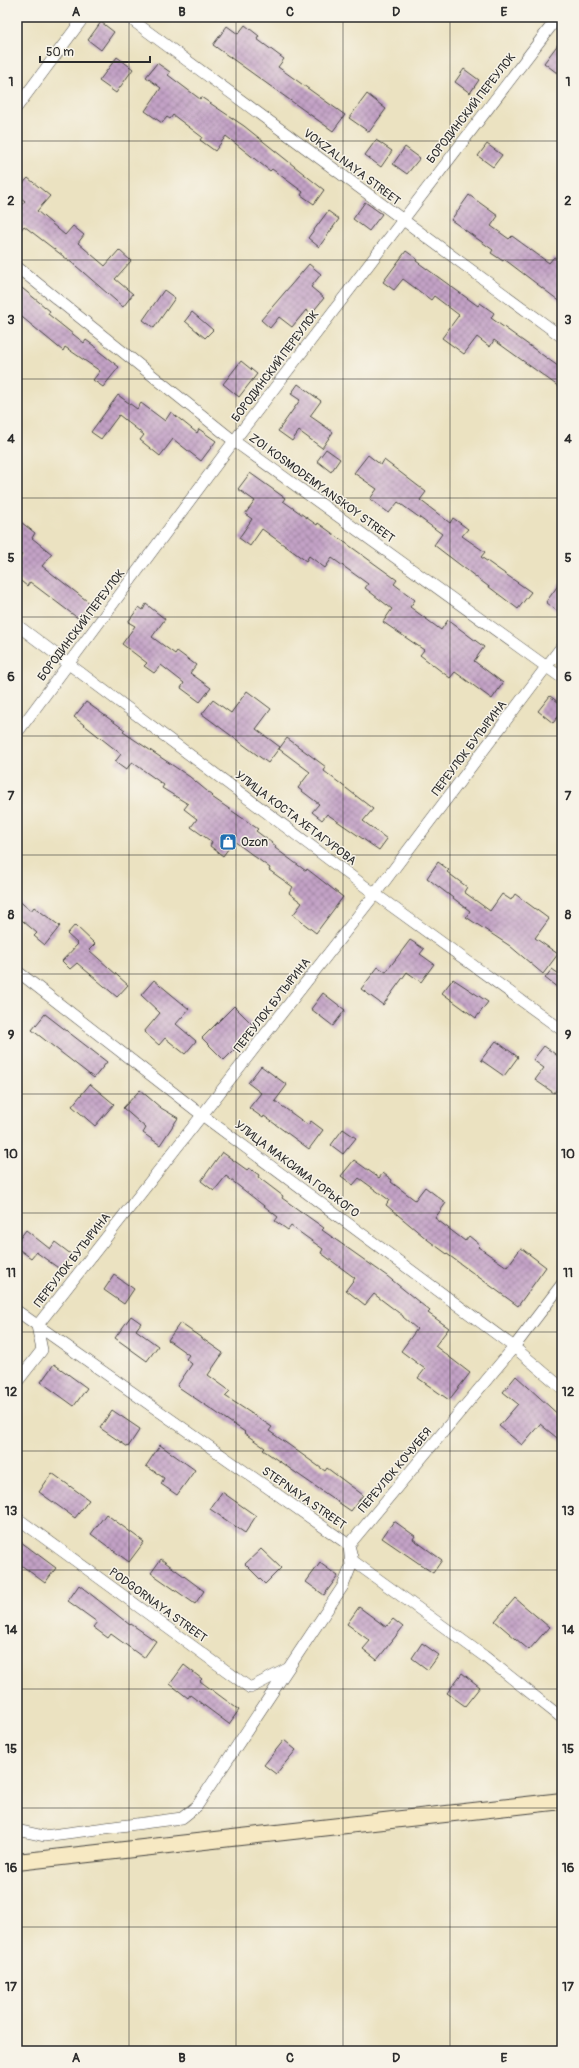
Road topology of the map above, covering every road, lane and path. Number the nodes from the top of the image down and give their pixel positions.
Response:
1 (84, 17) edge
2 (128, 17) edge
3 (558, 17) edge
4 (17, 107) edge
5 (402, 219) junction
6 (17, 267) edge
7 (562, 337) edge
8 (234, 441) junction
9 (17, 625) edge
10 (562, 646) edge
11 (68, 664) junction
12 (547, 667) junction
13 (562, 678) edge
14 (17, 733) edge
15 (375, 894) junction
16 (17, 971) edge
17 (562, 1030) edge
18 (202, 1115) junction
19 (562, 1284) edge
20 (17, 1311) edge
21 (37, 1326) junction
22 (514, 1347) junction
23 (17, 1382) edge
24 (562, 1388) edge
25 (17, 1518) edge
26 (349, 1545) junction
27 (288, 1669) junction
28 (562, 1718) edge
29 (562, 1801) edge
30 (17, 1830) edge
31 (17, 1862) edge

1 - 4 street
2 - 5 street, VOKZALNAYA STREET
3 - 5 street, БОРОДИНСКИЙ ПЕРЕУЛОК
5 - 7 street, VOKZALNAYA STREET
5 - 8 street, БОРОДИНСКИЙ ПЕРЕУЛОК
6 - 8 street, ZOI KOSMODEMYANSKOY STREET
8 - 11 street, БОРОДИНСКИЙ ПЕРЕУЛОК
8 - 12 street, ZOI KOSMODEMYANSKOY STREET
9 - 11 street, УЛИЦА КОСТА ХЕТАГУРОВА
10 - 12 street, ПЕРЕУЛОК БУТЫРИНА
11 - 14 street, БОРОДИНСКИЙ ПЕРЕУЛОК
11 - 15 street, УЛИЦА КОСТА ХЕТАГУРОВА
12 - 13 street, ZOI KOSMODEMYANSKOY STREET
12 - 15 street, ПЕРЕУЛОК БУТЫРИНА
15 - 17 street, УЛИЦА КОСТА ХЕТАГУРОВА
15 - 18 street, ПЕРЕУЛОК БУТЫРИНА
16 - 18 street, УЛИЦА МАКСИМА ГОРЬКОГО
18 - 21 street, ПЕРЕУЛОК БУТЫРИНА
18 - 22 street, УЛИЦА МАКСИМА ГОРЬКОГО
19 - 22 street, ПЕРЕУЛОК КОЧУБЕЯ
20 - 21 street, STEPNAYA STREET
21 - 23 street, ПЕРЕУЛОК БУТЫРИНА
21 - 26 street, STEPNAYA STREET
22 - 24 street, УЛИЦА МАКСИМА ГОРЬКОГО
22 - 26 street, ПЕРЕУЛОК КОЧУБЕЯ
25 - 27 street, PODGORNAYA STREET
26 - 27 street
26 - 28 street, STEPNAYA STREET
27 - 30 street
29 - 31 street

